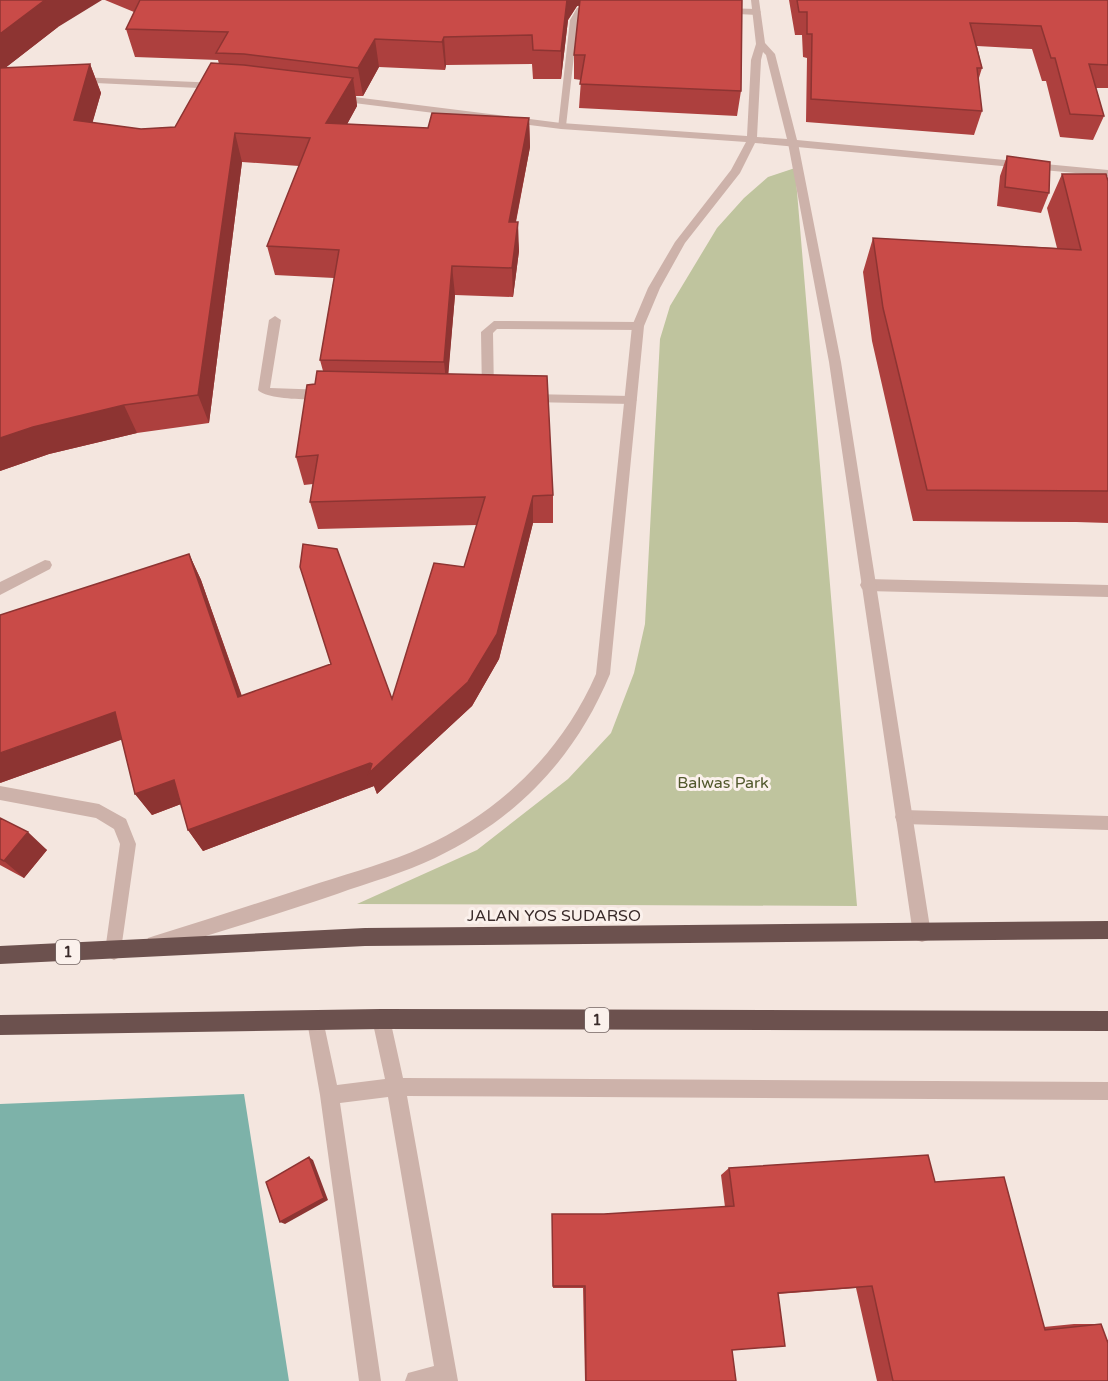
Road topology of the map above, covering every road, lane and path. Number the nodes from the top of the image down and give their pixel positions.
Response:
1 (755, 0) edge
2 (613, 7) edge
3 (709, 10) edge
4 (757, 12) junction
5 (761, 44) junction
6 (69, 80) edge
7 (228, 87) edge
8 (330, 97) edge
9 (561, 126) junction
10 (753, 140) junction
11 (793, 143) junction
12 (1108, 173) edge
13 (275, 320) dead end
14 (638, 326) junction
15 (339, 394) edge
16 (631, 400) junction
17 (45, 565) dead end
18 (867, 585) junction
19 (0, 589) edge
20 (1108, 591) edge
21 (0, 793) edge
22 (903, 817) junction
23 (1108, 823) edge
24 (1108, 930) edge
25 (922, 934) junction
26 (135, 949) junction
27 (114, 951) junction
28 (0, 955) edge
29 (381, 1019) junction
30 (1108, 1021) edge
31 (316, 1022) junction
32 (0, 1025) edge
33 (396, 1087) junction
34 (1108, 1091) edge
35 (329, 1095) junction
36 (446, 1377) edge
37 (370, 1381) edge
38 (416, 1381) edge

1 - 4 street
2 - 9 street
3 - 4 street
4 - 5 street
5 - 10 street
5 - 11 street
6 - 7 street
8 - 9 street
9 - 10 street
10 - 11 street
10 - 14 street
11 - 12 street
11 - 18 street
13 - 15 street
14 - 16 street
14 - 16 street
16 - 26 street
17 - 19 street
18 - 20 street
18 - 22 street
21 - 27 street
22 - 23 street
22 - 25 street
24 - 25 highway, JALAN YOS SUDARSO / 1
25 - 26 highway, JALAN YOS SUDARSO / 1
26 - 27 highway, JALAN YOS SUDARSO / 1
27 - 28 highway, JALAN YOS SUDARSO / 1
29 - 30 highway, 1
29 - 31 highway, 1
29 - 33 street
31 - 32 highway, 1
31 - 35 street
33 - 34 street
33 - 35 street
33 - 36 street
35 - 37 street
36 - 38 street

